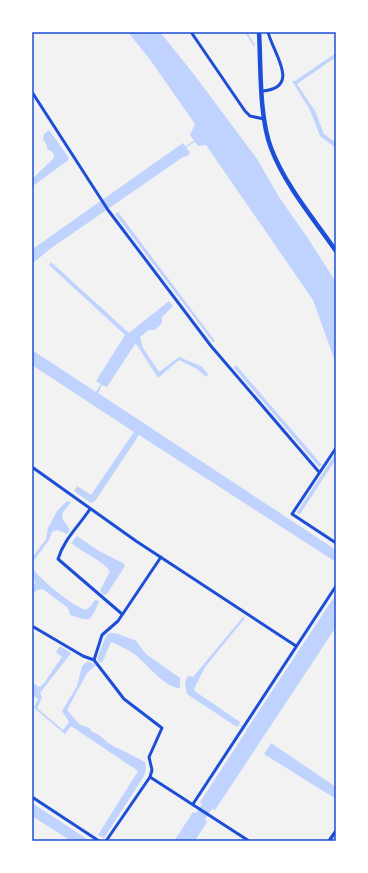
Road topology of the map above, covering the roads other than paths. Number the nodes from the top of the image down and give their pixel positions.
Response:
1 (191, 32) edge
2 (259, 32) edge
3 (268, 32) edge
4 (262, 91) junction
5 (32, 92) edge
6 (264, 119) junction
7 (336, 251) edge
8 (336, 448) edge
9 (32, 467) edge
10 (319, 472) junction
11 (90, 509) junction
12 (336, 543) edge
13 (161, 557) junction
14 (336, 586) edge
15 (122, 614) junction
16 (32, 626) edge
17 (296, 646) junction
18 (94, 660) junction
19 (150, 777) junction
20 (32, 797) edge
21 (192, 804) junction
22 (336, 831) edge
23 (99, 841) edge
24 (106, 841) edge
25 (249, 841) edge
26 (329, 841) edge

1 - 6 street
2 - 4 main road
3 - 4 street
4 - 6 main road
5 - 10 street
6 - 7 main road
8 - 10 street
9 - 11 street
10 - 12 street
11 - 13 street
11 - 15 street
13 - 15 street
13 - 17 street
14 - 17 street
15 - 18 street
16 - 18 street
17 - 21 street
18 - 19 street
19 - 21 street
19 - 24 street
20 - 23 street
21 - 25 street
22 - 26 street

